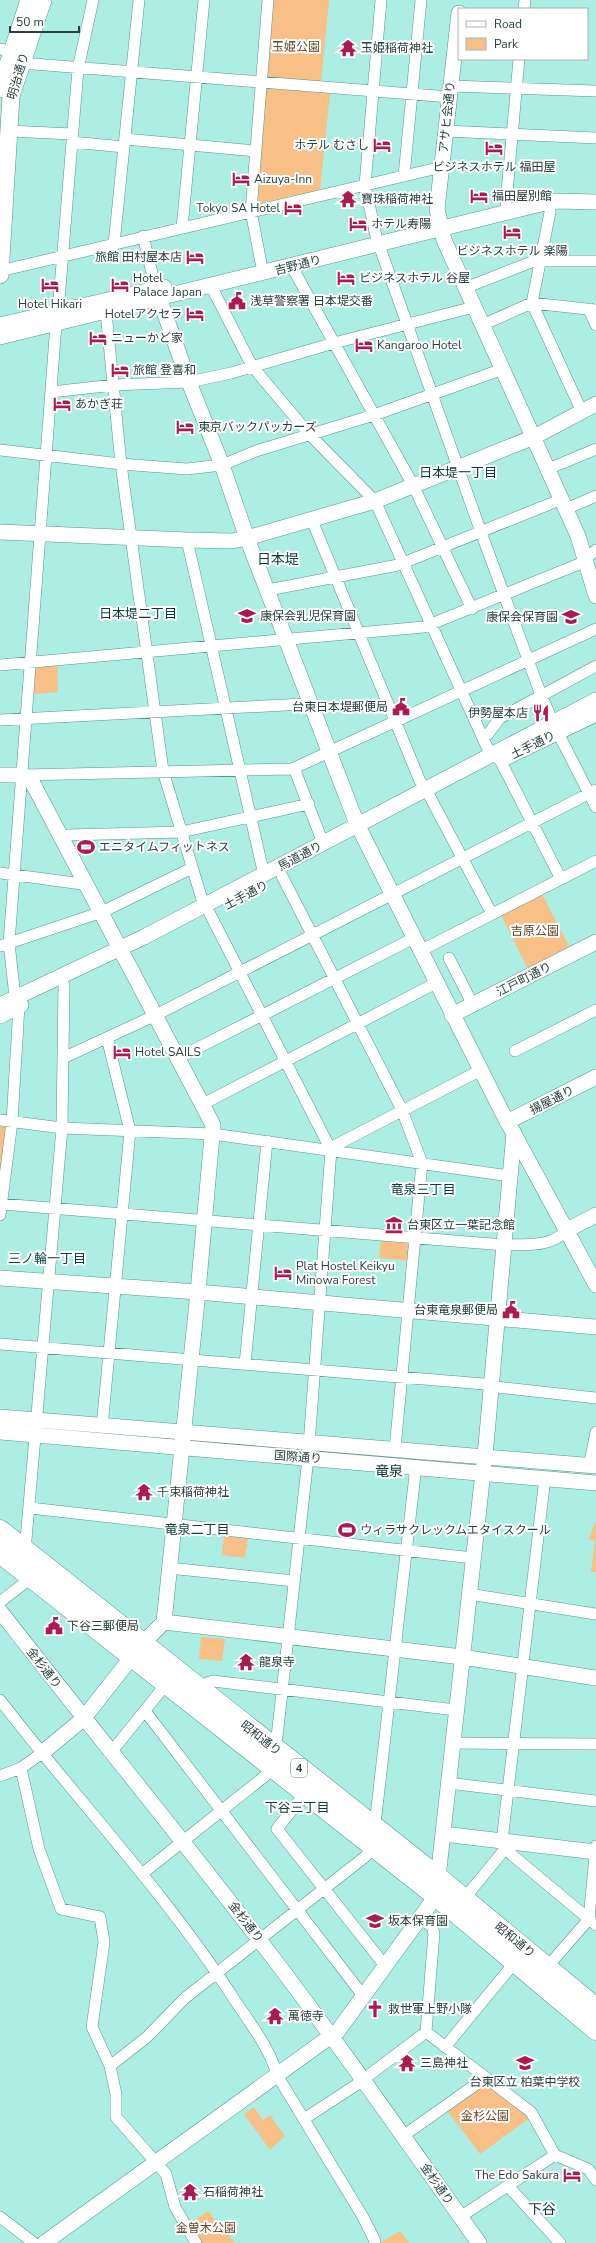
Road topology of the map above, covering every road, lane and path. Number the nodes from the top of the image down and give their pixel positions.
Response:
1 (29, 0) edge
2 (43, 0) edge
3 (93, 0) edge
4 (139, 0) edge
5 (204, 0) edge
6 (268, 0) edge
7 (381, 0) edge
8 (421, 0) edge
9 (458, 22) edge
10 (11, 54) edge
11 (519, 60) edge
12 (78, 69) junction
13 (133, 73) junction
14 (197, 78) junction
15 (261, 82) junction
16 (0, 89) edge
17 (516, 89) junction
18 (373, 91) junction
19 (596, 91) edge
20 (450, 92) junction
21 (412, 94) junction
22 (9, 131) junction
23 (446, 131) junction
24 (512, 135) junction
25 (72, 138) junction
26 (596, 138) edge
27 (125, 143) junction
28 (190, 145) junction
29 (256, 151) junction
30 (4, 155) edge
31 (442, 167) junction
32 (404, 176) junction
33 (365, 185) junction
34 (596, 192) edge
35 (549, 202) junction
36 (596, 202) edge
37 (506, 203) junction
38 (251, 211) junction
39 (440, 225) junction
40 (182, 228) junction
41 (143, 236) junction
42 (378, 240) junction
43 (114, 244) junction
44 (63, 256) junction
45 (541, 260) junction
46 (596, 262) edge
47 (262, 264) junction
48 (292, 266) junction
49 (0, 271) edge
50 (0, 275) edge
51 (211, 286) junction
52 (465, 288) junction
53 (158, 294) junction
54 (532, 303) junction
55 (474, 307) junction
56 (594, 310) edge
57 (106, 312) junction
58 (57, 318) junction
59 (0, 325) edge
60 (406, 325) junction
61 (482, 325) junction
62 (596, 325) edge
63 (0, 337) edge
64 (334, 343) junction
65 (252, 366) junction
66 (503, 370) junction
67 (189, 382) junction
68 (114, 385) junction
69 (51, 392) junction
70 (432, 393) junction
71 (596, 404) edge
72 (582, 412) junction
73 (374, 415) junction
74 (310, 435) junction
75 (534, 437) junction
76 (596, 449) edge
77 (0, 450) edge
78 (46, 455) junction
79 (121, 464) junction
80 (222, 465) junction
81 (459, 467) junction
82 (548, 469) junction
83 (414, 485) junction
84 (596, 496) edge
85 (375, 501) junction
86 (564, 504) junction
87 (311, 518) junction
88 (481, 531) junction
89 (0, 532) edge
90 (41, 534) junction
91 (130, 537) junction
92 (247, 538) junction
93 (187, 540) junction
94 (442, 547) junction
95 (591, 554) edge
96 (403, 562) junction
97 (336, 576) junction
98 (268, 590) junction
99 (504, 595) junction
100 (596, 596) edge
101 (472, 609) junction
102 (432, 626) junction
103 (596, 629) edge
104 (359, 632) junction
105 (286, 639) junction
106 (211, 646) junction
107 (146, 652) junction
108 (528, 659) junction
109 (31, 662) junction
110 (0, 665) edge
111 (596, 666) edge
112 (461, 689) junction
113 (541, 694) junction
114 (596, 700) edge
115 (310, 702) junction
116 (226, 709) junction
117 (154, 713) junction
118 (596, 714) edge
119 (27, 718) junction
120 (0, 720) edge
121 (395, 720) junction
122 (556, 727) junction
123 (482, 736) junction
124 (329, 752) junction
125 (496, 757) junction
126 (294, 768) junction
127 (240, 770) junction
128 (163, 771) junction
129 (0, 775) edge
130 (23, 775) junction
131 (593, 792) edge
132 (428, 793) junction
133 (309, 804) junction
134 (596, 807) edge
135 (250, 816) junction
136 (532, 823) junction
137 (360, 829) junction
138 (181, 832) junction
139 (63, 837) junction
140 (324, 843) junction
141 (464, 858) junction
142 (596, 861) edge
143 (192, 868) junction
144 (0, 873) edge
145 (14, 875) junction
146 (264, 875) junction
147 (282, 876) junction
148 (561, 879) junction
149 (86, 882) junction
150 (392, 896) junction
151 (207, 910) junction
152 (102, 912) junction
153 (492, 914) junction
154 (312, 936) junction
155 (596, 942) edge
156 (417, 944) junction
157 (5, 945) edge
158 (123, 952) junction
159 (449, 958) dead end
160 (239, 972) junction
161 (334, 978) junction
162 (436, 983) junction
163 (64, 985) junction
164 (17, 1001) junction
165 (0, 1004) edge
166 (473, 1005) junction
167 (596, 1010) edge
168 (261, 1014) junction
169 (156, 1015) junction
170 (452, 1015) junction
171 (0, 1016) edge
172 (357, 1024) junction
173 (107, 1038) junction
174 (515, 1051) dead end
175 (63, 1058) junction
176 (178, 1058) junction
177 (286, 1061) junction
178 (481, 1070) junction
179 (596, 1077) edge
180 (202, 1104) junction
181 (402, 1110) junction
182 (0, 1120) edge
183 (12, 1122) junction
184 (62, 1128) junction
185 (511, 1128) junction
186 (130, 1131) junction
187 (213, 1134) junction
188 (267, 1141) junction
189 (331, 1150) junction
190 (422, 1162) junction
191 (530, 1163) junction
192 (510, 1173) junction
193 (2, 1204) junction
194 (55, 1208) junction
195 (122, 1214) junction
196 (0, 1215) edge
197 (596, 1215) edge
198 (205, 1221) junction
199 (258, 1225) junction
200 (324, 1230) junction
201 (567, 1230) junction
202 (416, 1236) junction
203 (504, 1245) junction
204 (0, 1278) edge
205 (49, 1282) junction
206 (596, 1285) edge
207 (115, 1287) junction
208 (198, 1292) junction
209 (251, 1297) junction
210 (319, 1303) junction
211 (409, 1310) junction
212 (497, 1317) junction
213 (596, 1327) edge
214 (0, 1344) edge
215 (43, 1348) junction
216 (109, 1353) junction
217 (190, 1359) junction
218 (245, 1364) junction
219 (313, 1369) junction
220 (402, 1378) junction
221 (490, 1385) junction
222 (596, 1398) edge
223 (0, 1417) edge
224 (102, 1427) junction
225 (37, 1428) junction
226 (0, 1432) edge
227 (596, 1432) edge
228 (183, 1439) junction
229 (308, 1442) junction
230 (395, 1449) junction
231 (308, 1458) junction
232 (484, 1465) junction
233 (416, 1466) junction
234 (593, 1466) edge
235 (545, 1478) junction
236 (596, 1483) edge
237 (30, 1508) junction
238 (174, 1525) junction
239 (0, 1530) edge
240 (299, 1537) junction
241 (406, 1550) junction
242 (25, 1551) junction
243 (0, 1553) edge
244 (473, 1558) junction
245 (169, 1568) junction
246 (31, 1578) junction
247 (294, 1581) junction
248 (469, 1594) junction
249 (0, 1602) edge
250 (530, 1603) junction
251 (0, 1611) edge
252 (596, 1614) edge
253 (164, 1622) junction
254 (288, 1636) junction
255 (395, 1650) junction
256 (137, 1651) junction
257 (462, 1656) junction
258 (523, 1667) junction
259 (596, 1678) edge
260 (167, 1683) junction
261 (201, 1690) junction
262 (282, 1690) junction
263 (0, 1700) edge
264 (388, 1702) junction
265 (456, 1710) junction
266 (145, 1711) junction
267 (84, 1719) junction
268 (453, 1743) junction
269 (514, 1744) junction
270 (596, 1744) edge
271 (271, 1745) junction
272 (110, 1750) junction
273 (42, 1754) junction
274 (272, 1767) junction
275 (21, 1768) junction
276 (0, 1776) edge
277 (448, 1783) junction
278 (509, 1791) junction
279 (305, 1793) junction
280 (596, 1801) edge
281 (221, 1811) junction
282 (370, 1823) junction
283 (443, 1834) junction
284 (183, 1842) junction
285 (504, 1845) junction
286 (372, 1847) junction
287 (596, 1850) edge
288 (143, 1874) junction
289 (438, 1877) junction
290 (324, 1887) junction
291 (436, 1896) junction
292 (464, 1899) junction
293 (593, 1908) edge
294 (296, 1909) junction
295 (421, 1918) junction
296 (592, 1922) edge
297 (259, 1939) junction
298 (515, 1962) junction
299 (548, 1966) junction
300 (386, 1967) junction
301 (217, 1973) junction
302 (364, 1997) junction
303 (596, 2008) edge
304 (596, 2030) edge
305 (426, 2032) junction
306 (331, 2036) junction
307 (445, 2047) junction
308 (110, 2066) junction
309 (277, 2075) junction
310 (485, 2078) junction
311 (363, 2079) junction
312 (304, 2119) junction
313 (403, 2136) junction
314 (555, 2155) junction
315 (156, 2162) junction
316 (596, 2180) edge
317 (508, 2186) junction
318 (460, 2216) junction
319 (0, 2217) edge
320 (375, 2240) dead end
321 (34, 2243) edge
322 (44, 2243) edge
323 (196, 2243) edge
324 (479, 2243) edge
325 (560, 2243) edge

1 - 10 main road, 明治通り
2 - 10 main road, 明治通り
3 - 12 street
4 - 13 street
5 - 14 street
6 - 15 street
7 - 18 street
8 - 21 street
9 - 20 street, アサヒ会通り
10 - 12 street
10 - 16 main road, 明治通り
10 - 22 main road, 明治通り
11 - 17 street
12 - 13 street
12 - 25 street
13 - 14 street
13 - 27 street
14 - 15 street
14 - 28 street
15 - 18 street
15 - 29 street
17 - 19 street
17 - 20 street
17 - 24 street
18 - 21 street
18 - 33 street
20 - 21 street
20 - 23 street, アサヒ会通り
21 - 32 street
22 - 25 street
22 - 30 main road, 明治通り
23 - 24 street
23 - 31 street, アサヒ会通り
24 - 26 street
24 - 37 street
25 - 27 street
25 - 44 street
27 - 28 street
27 - 43 street
28 - 29 street
28 - 40 street
29 - 38 street
30 - 49 main road, 明治通り
31 - 32 street
31 - 39 street, アサヒ会通り
32 - 33 street
33 - 38 street
33 - 42 street
34 - 37 street, 吉野通り
35 - 36 street, 吉野通り
35 - 39 street, 吉野通り
35 - 45 street
37 - 39 street, 吉野通り
38 - 40 street
38 - 47 street
39 - 42 street, 吉野通り
39 - 52 street, アサヒ会通り
40 - 41 street
41 - 43 street
41 - 53 street
42 - 47 street, 吉野通り
42 - 48 street, 吉野通り
42 - 60 street
43 - 44 street
44 - 49 street
44 - 58 street
45 - 46 street
45 - 52 street
45 - 54 street
47 - 53 street, 吉野通り
48 - 51 street, 吉野通り
48 - 64 street
49 - 50 main road, 明治通り
51 - 53 street, 吉野通り
51 - 65 street
52 - 55 street, アサヒ会通り
53 - 57 street, 吉野通り
53 - 58 street, 吉野通り
53 - 67 street
54 - 56 street
54 - 61 street
54 - 72 street
55 - 60 street
55 - 61 street, アサヒ会通り
56 - 62 street
57 - 58 street, 吉野通り
57 - 68 street
58 - 59 street, 吉野通り
58 - 63 street, 吉野通り
58 - 69 street
60 - 64 street
60 - 70 street
61 - 66 street, アサヒ会通り
64 - 65 street
64 - 73 street
65 - 67 street
65 - 74 street
66 - 70 street
66 - 75 street, アサヒ会通り
67 - 68 street
67 - 80 street
68 - 69 street
68 - 79 street
69 - 78 street
70 - 73 street
70 - 81 street
71 - 72 street
72 - 75 street
73 - 74 street
73 - 83 street
74 - 80 street
74 - 85 street
75 - 81 street
75 - 82 street, アサヒ会通り
76 - 82 street
77 - 78 street
78 - 79 street
78 - 90 street
79 - 80 street
79 - 91 street
80 - 92 street
81 - 83 street
81 - 88 street
82 - 86 street, アサヒ会通り
83 - 85 street
83 - 94 street
84 - 86 street
85 - 87 street
85 - 96 street
86 - 88 street
86 - 95 street, アサヒ会通り
87 - 92 street
87 - 97 street
88 - 94 street
88 - 99 street
89 - 90 street
90 - 91 street
90 - 109 street
91 - 93 street
91 - 107 street
92 - 93 street
92 - 98 street
93 - 106 street
94 - 96 street
94 - 101 street
95 - 99 street
95 - 100 street, アサヒ会通り
96 - 97 street
96 - 102 street
97 - 98 street
97 - 104 street
98 - 105 street
99 - 101 street
99 - 108 street
101 - 102 street
102 - 104 street
102 - 112 street
103 - 108 street
104 - 105 street
104 - 121 street
105 - 106 street
105 - 115 street
106 - 107 street
106 - 116 street
107 - 109 street
107 - 117 street
108 - 112 street
108 - 113 street
109 - 110 street
109 - 119 street
111 - 113 street
112 - 121 street
112 - 123 street
113 - 122 street
113 - 123 street
114 - 122 street, 馬道通り
115 - 116 street
115 - 124 street
116 - 117 street
116 - 127 street
117 - 119 street
117 - 128 street
118 - 122 street, 土手通り
119 - 120 street
119 - 130 street
121 - 124 street
121 - 132 street
122 - 125 street, 馬道通り
122 - 131 street
123 - 125 street
124 - 126 street
124 - 137 street
125 - 132 street, 馬道通り
125 - 136 street
126 - 127 street
126 - 133 street
127 - 128 street
127 - 135 street
128 - 130 street
128 - 138 street
129 - 130 street
130 - 139 street
130 - 145 street
131 - 134 street
131 - 136 street
132 - 137 street, 馬道通り
132 - 141 street
133 - 135 street
133 - 140 street
135 - 138 street
135 - 146 street
136 - 141 street
136 - 148 street
137 - 140 street, 馬道通り
137 - 147 street, 土手通り
137 - 150 street
138 - 139 street
138 - 143 street
139 - 149 street
140 - 146 street, 馬道通り
141 - 150 street
141 - 153 street
142 - 148 street
143 - 151 street
143 - 152 street
144 - 145 street
145 - 149 street
145 - 157 street
146 - 151 street, 馬道通り
147 - 151 street, 土手通り
147 - 154 street
148 - 153 street
149 - 152 street
150 - 154 street
150 - 156 street
151 - 158 street, 馬道通り
151 - 160 street
152 - 157 street
152 - 158 street
153 - 156 street
154 - 160 street
154 - 161 street
155 - 166 street, 江戸町通り
156 - 161 street
156 - 162 street
157 - 164 street
158 - 163 street
158 - 164 street, 馬道通り
158 - 169 street
159 - 166 street
160 - 168 street
160 - 169 street
161 - 168 street
161 - 172 street
162 - 170 street
162 - 172 street
163 - 164 street
163 - 175 street
164 - 165 street, 馬道通り
164 - 171 street
164 - 183 street
166 - 170 street, 江戸町通り
167 - 174 street
168 - 176 street
168 - 177 street
169 - 173 street
169 - 176 street
170 - 178 street
172 - 177 street
172 - 181 street
173 - 175 street
173 - 186 street
175 - 184 street
176 - 180 street
177 - 180 street
177 - 189 street
178 - 181 street
178 - 185 street
179 - 185 street, 揚屋通り
180 - 187 street
181 - 189 street
181 - 190 street
182 - 183 street
183 - 184 street
183 - 193 street
184 - 186 street
184 - 194 street
185 - 191 street
185 - 192 street
186 - 187 street
186 - 195 street
187 - 188 street
187 - 198 street
188 - 189 street
188 - 199 street
189 - 190 street
189 - 200 street
190 - 192 street
190 - 202 street
191 - 192 street
191 - 201 street
192 - 203 street
193 - 194 street
193 - 196 street
194 - 195 street
194 - 205 street
195 - 198 street
195 - 207 street
197 - 201 street
198 - 199 street
198 - 208 street
199 - 200 street
199 - 209 street
200 - 202 street
200 - 210 street
201 - 203 street
201 - 206 street
202 - 203 street
202 - 211 street
203 - 212 street
204 - 205 street
205 - 207 street
205 - 215 street
207 - 208 street
207 - 216 street
208 - 209 street
208 - 217 street
209 - 210 street
209 - 218 street
210 - 211 street
210 - 219 street
211 - 212 street
211 - 220 street
212 - 213 street
212 - 221 street
214 - 215 street
215 - 216 street
215 - 225 street
216 - 217 street
216 - 224 street
217 - 218 street
217 - 228 street
218 - 219 street
219 - 220 street
219 - 229 street
220 - 221 street
220 - 230 street
221 - 222 street
221 - 232 street
223 - 225 street, 国際通り
224 - 225 street, 国際通り
224 - 228 street, 国際通り
225 - 226 street, 国際通り
225 - 228 street, 国際通り
225 - 237 street
227 - 234 street
228 - 229 street, 国際通り
228 - 231 street, 国際通り
228 - 238 street
229 - 230 street, 国際通り
229 - 231 street
230 - 232 street, 国際通り
231 - 233 street, 国際通り
231 - 240 street
232 - 233 street, 国際通り
232 - 234 street, 国際通り
232 - 235 street, 国際通り
232 - 244 street
233 - 241 street
235 - 236 street, 国際通り
235 - 250 street
237 - 238 street
237 - 242 street
238 - 240 street
238 - 245 street
239 - 242 highway, 昭和通り / 4
240 - 241 street
240 - 247 street
241 - 244 street
241 - 255 street
242 - 256 highway, 昭和通り / 4
243 - 246 highway, 昭和通り / 4
244 - 248 street
245 - 247 street
245 - 253 street
246 - 249 street
246 - 256 highway, 昭和通り / 4
247 - 254 street
248 - 250 street
248 - 257 street
250 - 252 street
250 - 258 street
251 - 267 street, 金杉通り
253 - 254 street
253 - 256 street
254 - 255 street
254 - 262 street
255 - 257 street
255 - 264 street
256 - 260 highway, 昭和通り / 4
256 - 261 highway, 昭和通り / 4
256 - 267 street
257 - 258 street
257 - 265 street
258 - 259 street
258 - 269 street
260 - 266 street
260 - 274 highway, 昭和通り / 4
261 - 262 street
261 - 271 highway, 昭和通り / 4
262 - 264 street
262 - 271 street
263 - 273 street
264 - 265 street
264 - 282 street
265 - 268 street
266 - 272 street
266 - 281 street
267 - 272 street, 金杉通り
267 - 273 street
268 - 269 street
268 - 277 street
269 - 270 street
269 - 278 street
271 - 282 highway, 昭和通り / 4
272 - 284 street, 金杉通り
273 - 275 street
273 - 288 street
274 - 279 highway, 昭和通り / 4
274 - 281 street
275 - 276 street
275 - 308 street
277 - 278 street
277 - 283 street
278 - 280 street
278 - 285 street
279 - 286 highway, 昭和通り / 4
279 - 290 street
281 - 284 street
281 - 294 street
282 - 289 highway, 昭和通り / 4
283 - 285 street
283 - 289 street
284 - 288 street
284 - 297 street, 金杉通り
285 - 287 street
285 - 292 street
285 - 296 street
286 - 290 street
286 - 291 highway, 昭和通り / 4
287 - 293 street
288 - 301 street
289 - 291 street
289 - 292 highway, 昭和通り / 4
290 - 294 street
290 - 300 street
291 - 295 street
291 - 298 highway, 昭和通り / 4
292 - 299 highway, 昭和通り / 4
293 - 296 street
294 - 297 street
294 - 302 street
295 - 300 street
295 - 305 street
296 - 299 street
297 - 301 street
297 - 306 street, 金杉通り
298 - 304 highway, 昭和通り / 4
298 - 307 street
299 - 303 highway, 昭和通り / 4
300 - 302 street
301 - 308 street
301 - 309 street
302 - 306 street
305 - 307 street
305 - 311 street
306 - 309 street
306 - 311 street, 金杉通り
307 - 310 street
308 - 315 street
309 - 312 street
309 - 315 street
310 - 313 street
310 - 314 street
311 - 312 street
311 - 313 street, 金杉通り
312 - 320 street
313 - 318 street, 金杉通り
314 - 316 street
314 - 317 street
315 - 322 street
315 - 323 street
317 - 318 street
317 - 325 street
318 - 324 street, 金杉通り
319 - 321 street

